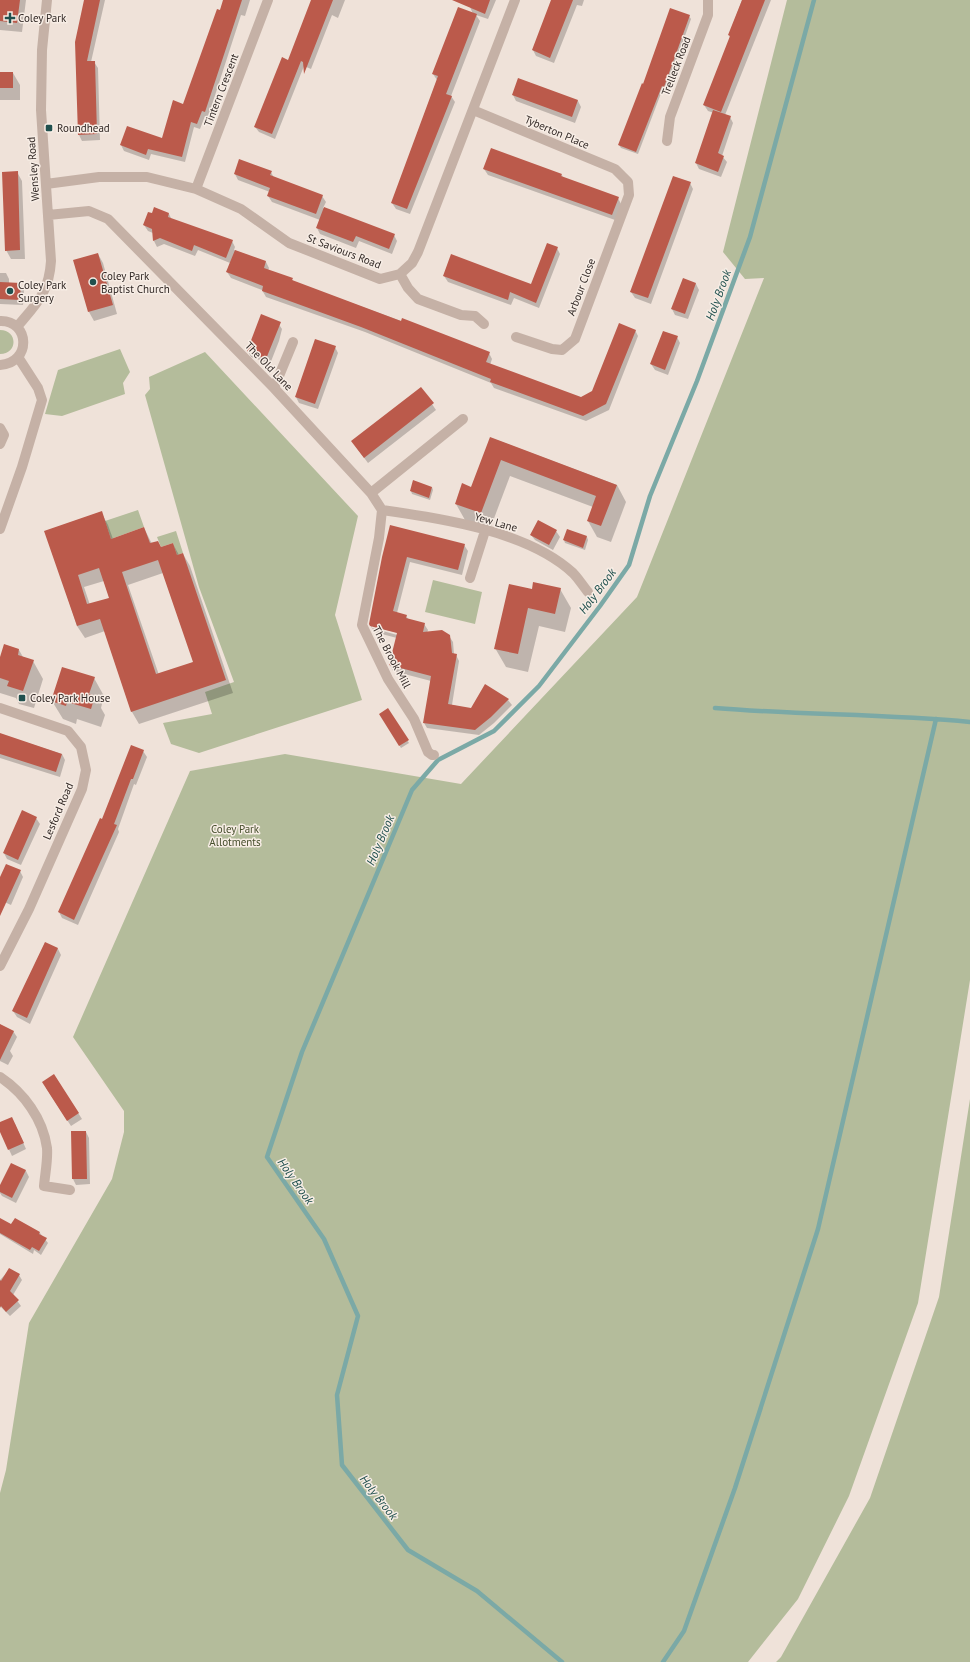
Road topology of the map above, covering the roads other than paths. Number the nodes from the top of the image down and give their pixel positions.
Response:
1 (47, 0) edge
2 (268, 0) edge
3 (515, 0) edge
4 (708, 0) edge
5 (473, 110) junction
6 (667, 140) dead end
7 (628, 182) joint
8 (46, 184) junction
9 (196, 189) junction
10 (48, 215) junction
11 (400, 274) junction
12 (0, 321) edge
13 (484, 324) dead end
14 (17, 327) junction
15 (516, 337) dead end
16 (293, 342) dead end
17 (18, 357) junction
18 (0, 365) edge
19 (274, 388) junction
20 (462, 419) dead end
21 (0, 428) edge
22 (0, 444) edge
23 (371, 493) junction
24 (382, 510) junction
25 (0, 529) edge
26 (485, 530) junction
27 (470, 578) dead end
28 (588, 592) dead end
29 (0, 708) edge
30 (434, 755) dead end
31 (0, 966) edge
32 (0, 1077) edge
33 (70, 1190) dead end

1 - 8 street, Wensley Road
2 - 9 street, Tintern Crescent
3 - 5 street
4 - 6 street, Trelleck Road
5 - 7 street, Tyberton Place
5 - 11 street
7 - 15 street, Arbour Close
8 - 9 street, St Saviours Road
8 - 10 street, Wensley Road
9 - 11 street, St Saviours Road
10 - 14 street, Wensley Road
10 - 19 street, The Old Lane
11 - 13 street
12 - 14 street
14 - 17 street
16 - 19 street
17 - 18 street
17 - 25 street
19 - 23 street, The Old Lane
20 - 23 street
21 - 22 street
23 - 24 street
24 - 26 street, Yew Lane
24 - 30 street, The Brook Mill
26 - 27 street
26 - 28 street, Yew Lane
29 - 31 street, Lesford Road
32 - 33 street

